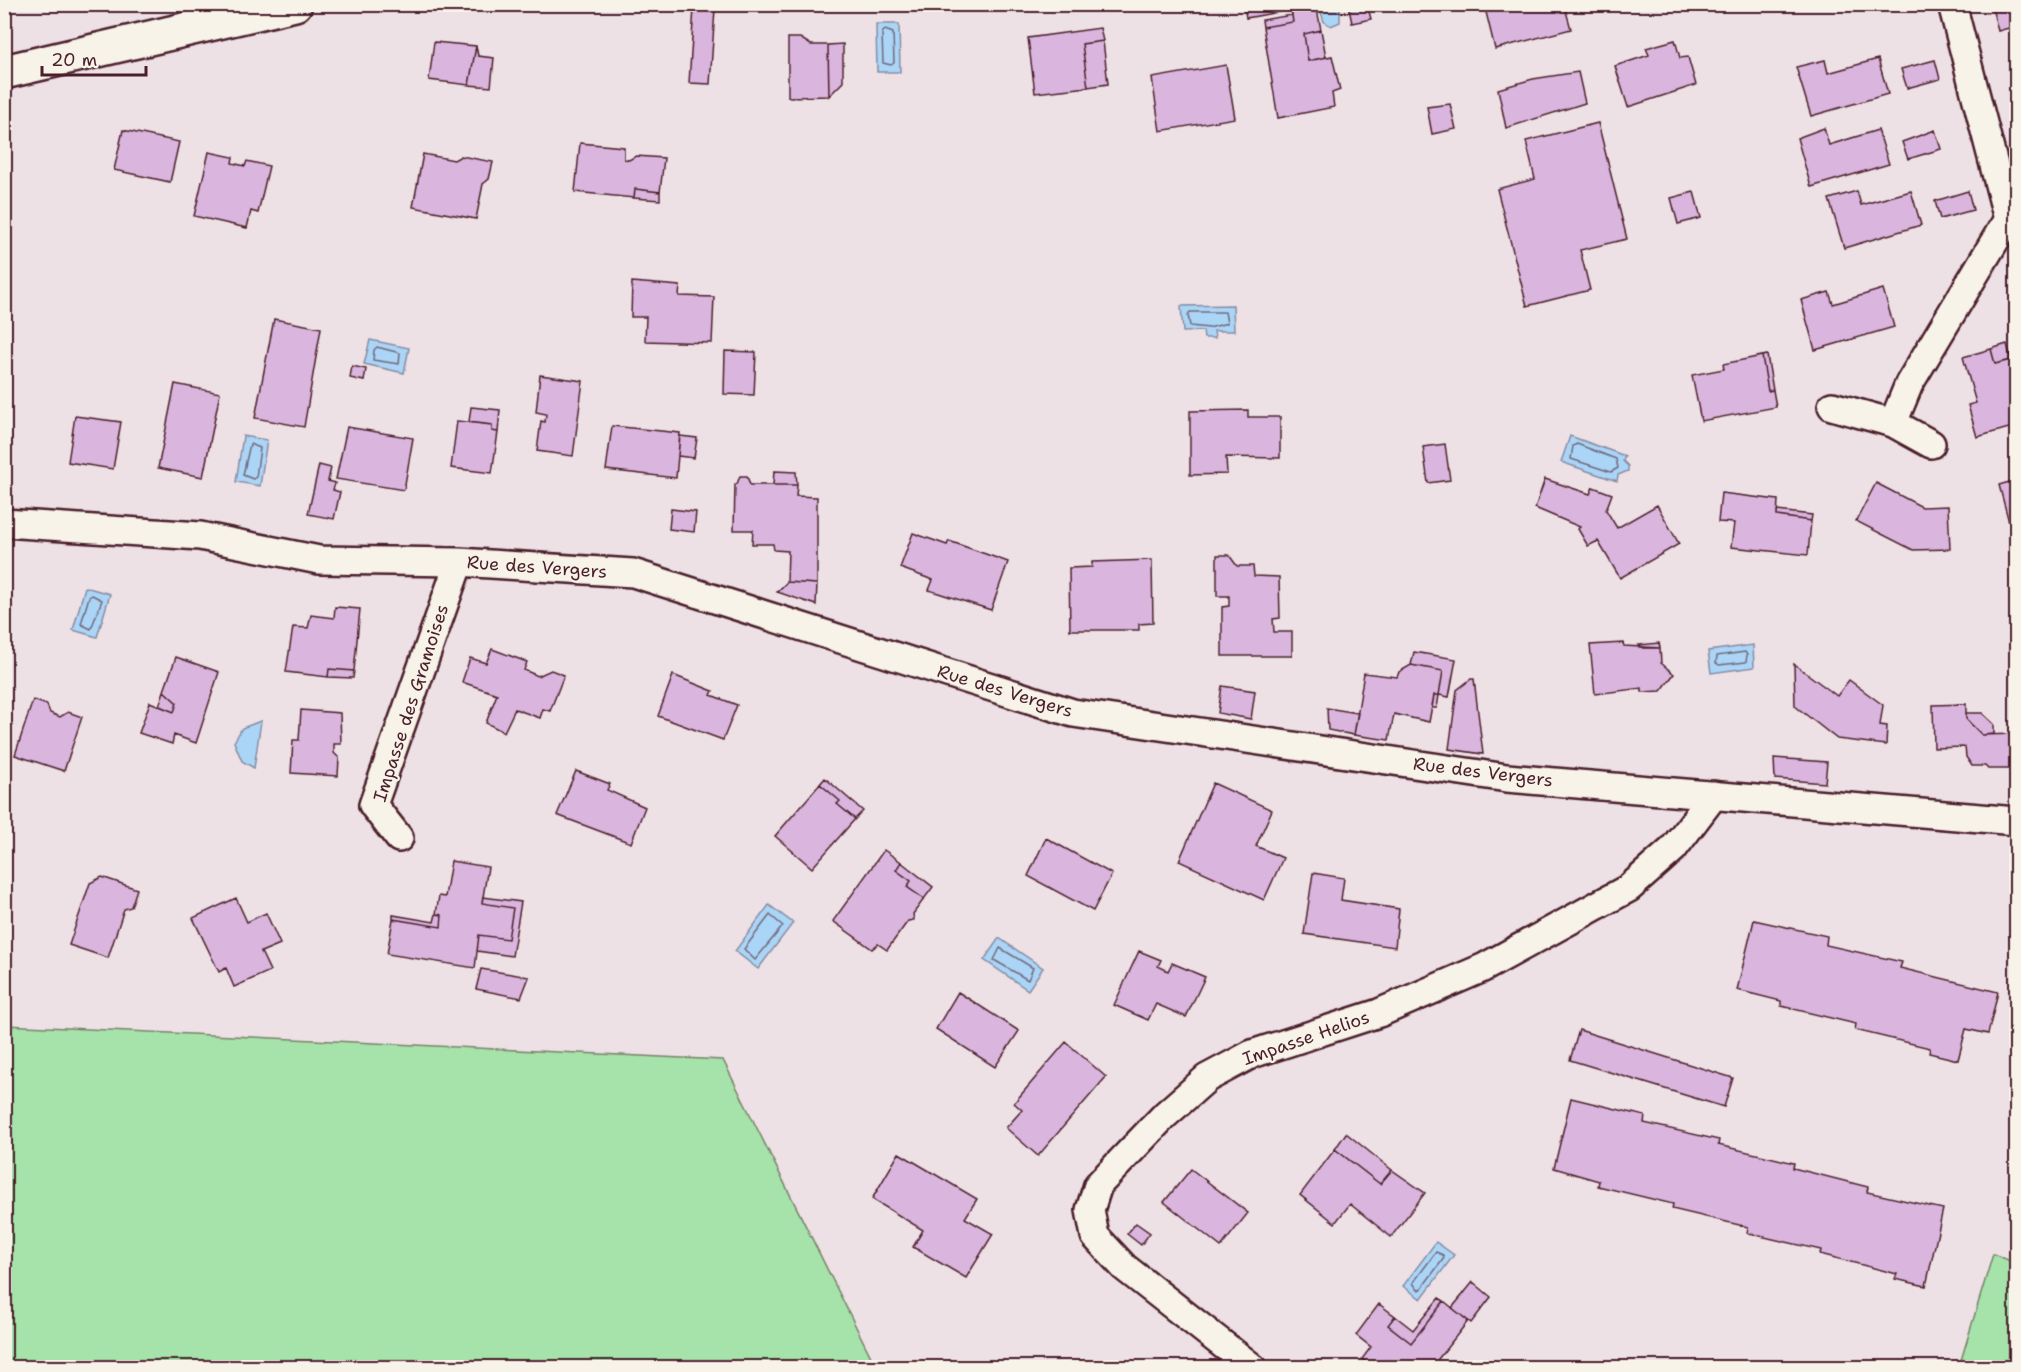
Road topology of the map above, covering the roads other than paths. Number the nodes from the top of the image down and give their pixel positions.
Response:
1 (295, 4) edge
2 (1952, 4) edge
3 (4, 72) edge
4 (1832, 406) dead end
5 (1893, 423) junction
6 (1931, 444) dead end
7 (4, 523) edge
8 (459, 562) junction
9 (1714, 795) junction
10 (2016, 821) edge
11 (399, 838) dead end
12 (1253, 1368) edge

1 - 3 street
2 - 5 street
4 - 5 street
5 - 6 street
7 - 8 street, Rue des Vergers
8 - 9 street, Rue des Vergers
8 - 11 street, Impasse des Gramoises
9 - 10 street, Rue des Vergers
9 - 12 street, Impasse Helios

